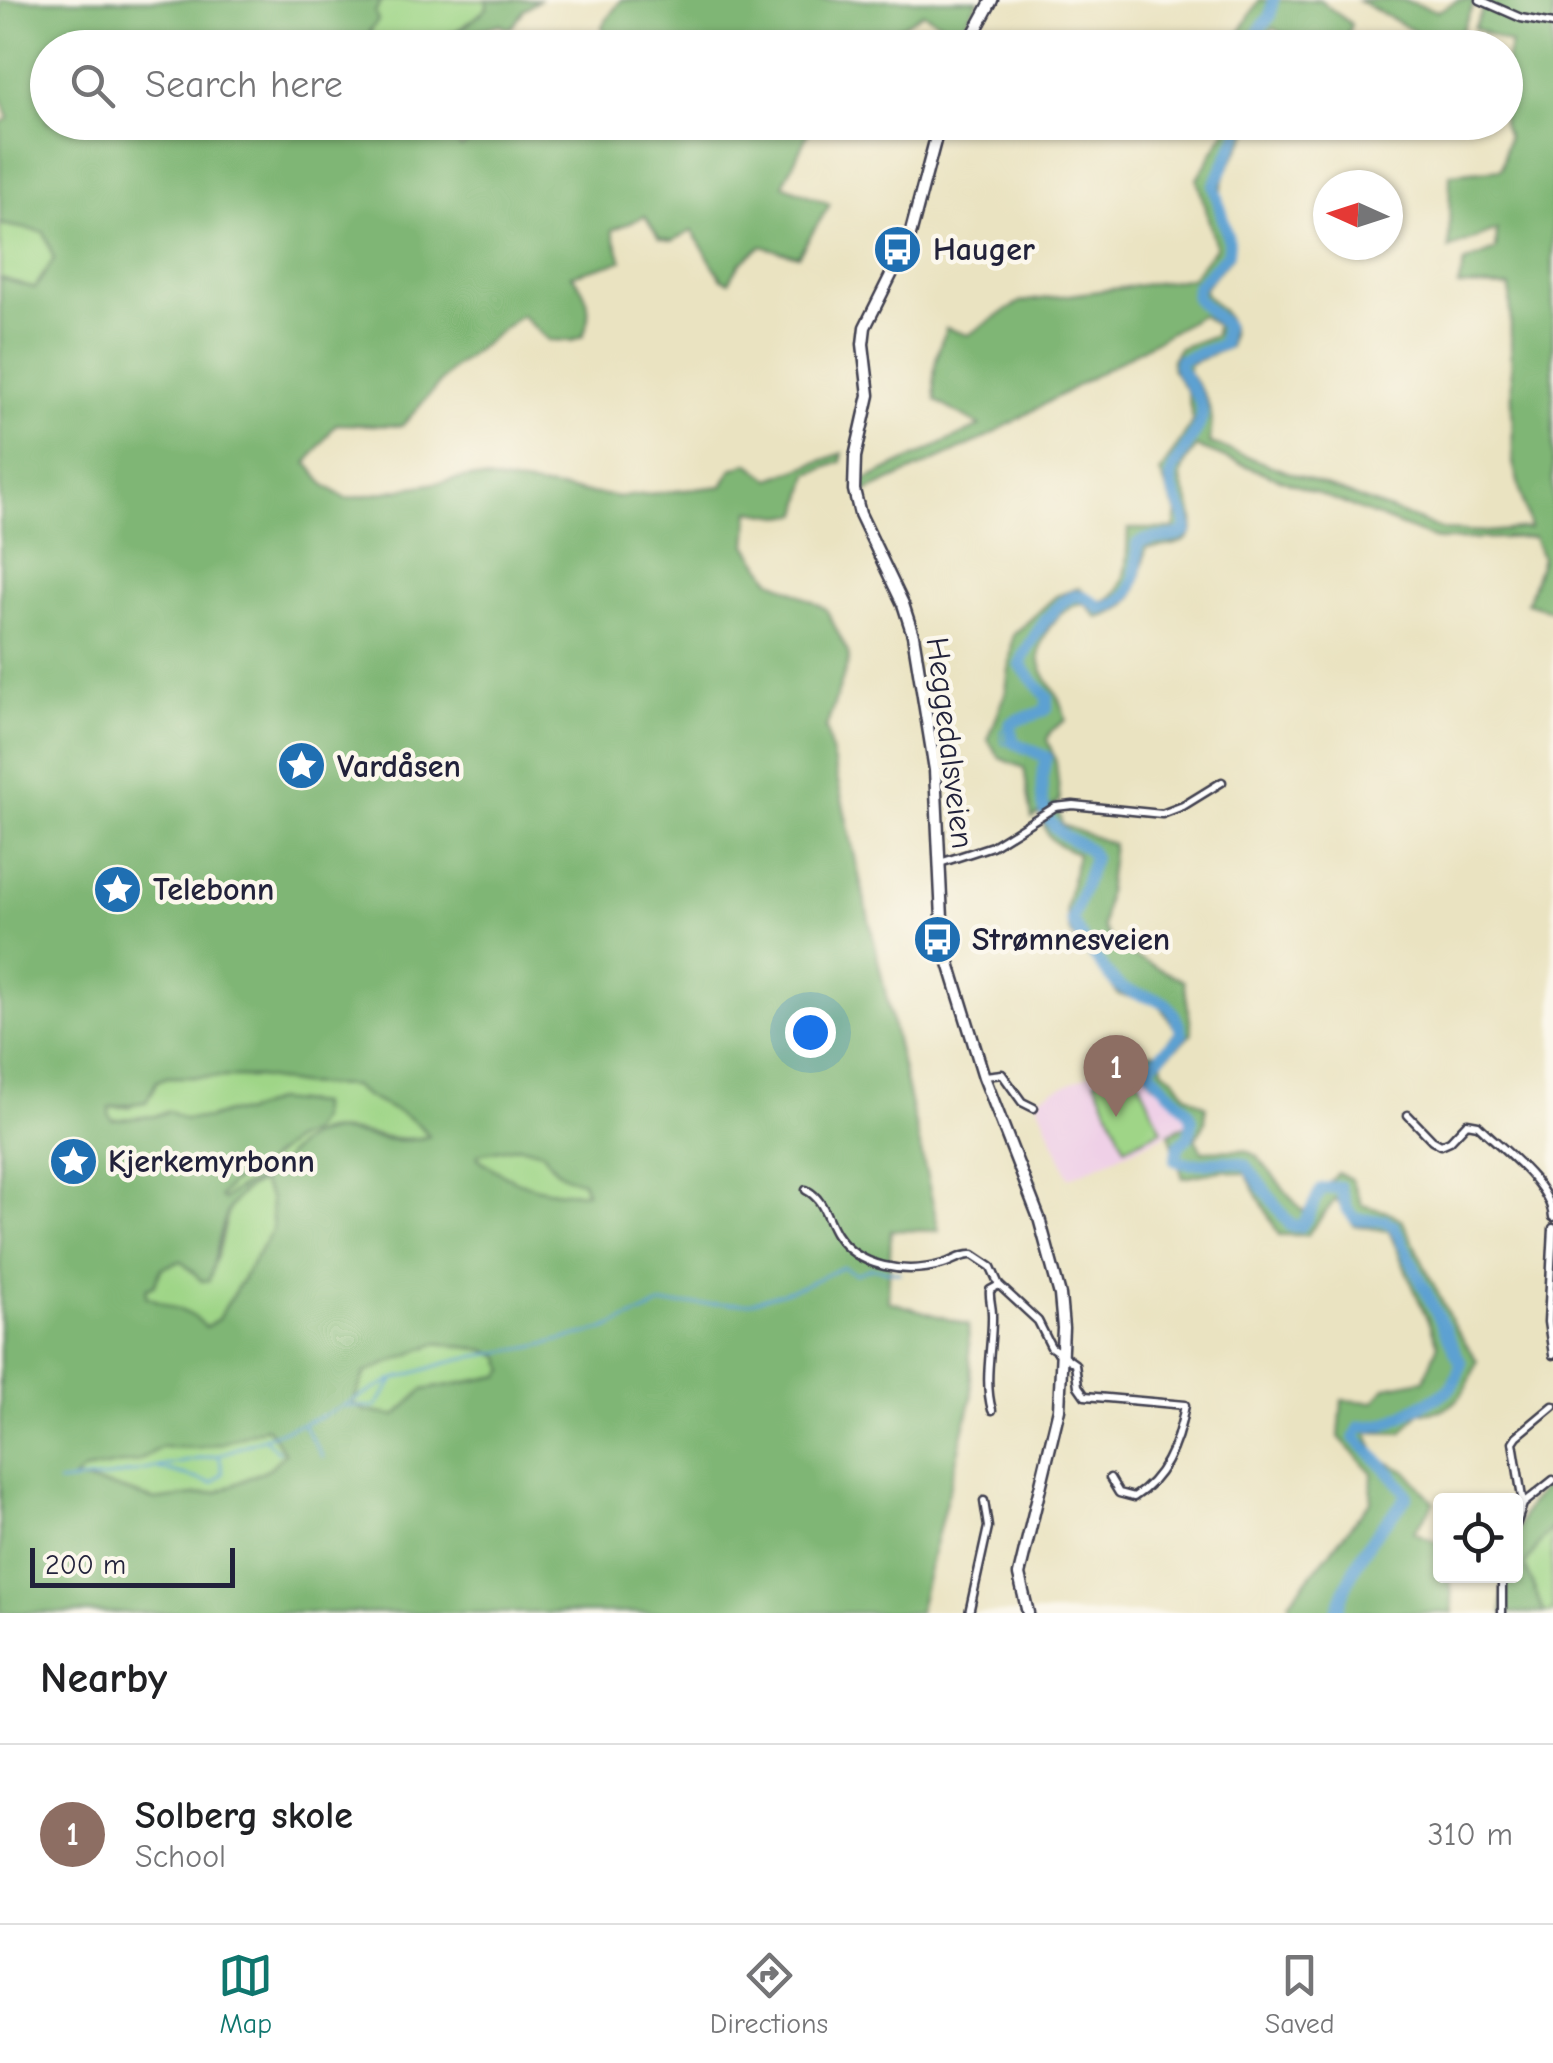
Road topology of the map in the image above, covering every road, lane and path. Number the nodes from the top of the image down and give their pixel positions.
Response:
1 (992, 0) edge
2 (1480, 0) edge
3 (1553, 24) edge
4 (976, 30) edge
5 (935, 140) edge
6 (1222, 782) dead end
7 (940, 863) junction
8 (984, 1076) junction
9 (1034, 1108) dead end
10 (1408, 1115) dead end
11 (806, 1190) dead end
12 (1553, 1217) edge
13 (1553, 1228) edge
14 (999, 1285) junction
15 (1062, 1354) junction
16 (1553, 1355) edge
17 (1553, 1406) edge
18 (992, 1410) dead end
19 (1110, 1478) dead end
20 (1553, 1480) edge
21 (984, 1502) dead end
22 (1524, 1504) joint
23 (1502, 1583) edge
24 (970, 1613) edge
25 (1028, 1613) edge
26 (1502, 1613) edge

1 - 4 main road
2 - 3 street
5 - 7 main road, Heggedalsveien
6 - 7 street
7 - 8 main road, Heggedalsveien
8 - 9 street
8 - 15 main road, Heggedalsveien
10 - 12 street
11 - 14 street
13 - 16 street
14 - 15 street
14 - 18 street
15 - 19 street
15 - 25 main road, Heggedalsveien
17 - 22 street
20 - 22 street
21 - 24 street
23 - 26 street

